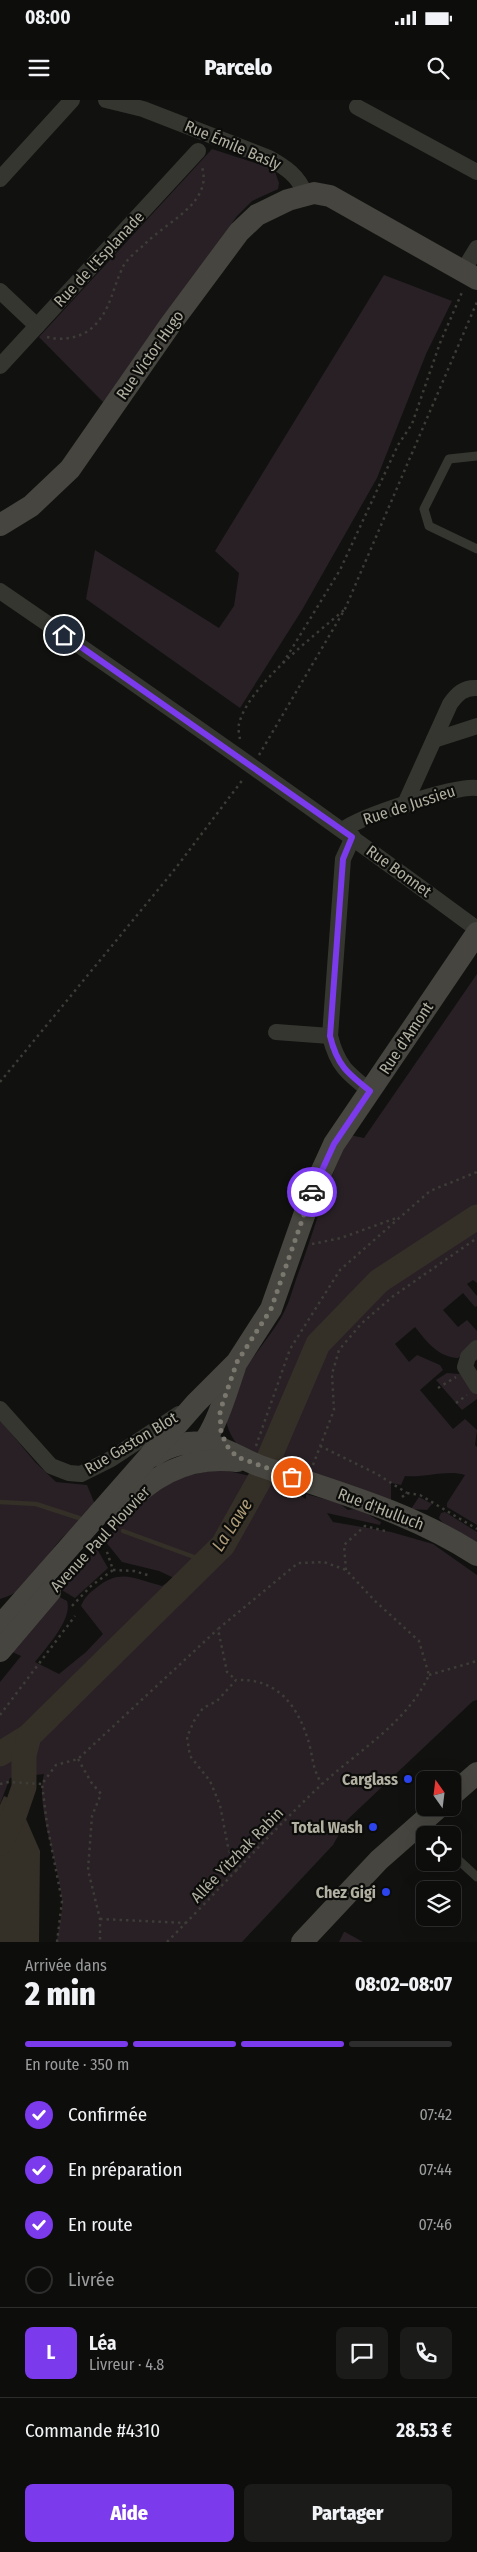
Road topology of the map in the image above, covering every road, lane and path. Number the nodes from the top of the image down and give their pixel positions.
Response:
1 (72, 100) edge
2 (106, 100) edge
3 (357, 107) dead end
4 (198, 151) joint
5 (477, 172) edge
6 (0, 179) edge
7 (306, 194) junction
8 (477, 248) edge
9 (471, 275) edge
10 (0, 291) edge
11 (477, 302) edge
12 (33, 329) junction
13 (0, 366) edge
14 (477, 456) edge
15 (0, 525) edge
16 (477, 549) edge
17 (0, 591) edge
18 (345, 609) junction
19 (282, 664) junction
20 (477, 688) edge
21 (477, 726) edge
22 (434, 740) junction
23 (240, 743) dead end
24 (254, 758) junction
25 (477, 788) edge
26 (404, 806) junction
27 (348, 833) junction
28 (477, 929) edge
29 (477, 933) edge
30 (276, 1032) dead end
31 (330, 1036) junction
32 (0, 1082) edge
33 (370, 1091) junction
34 (477, 1172) edge
35 (403, 1215) junction
36 (477, 1238) edge
37 (309, 1244) dead end
38 (477, 1348) edge
39 (237, 1362) junction
40 (466, 1370) junction
41 (477, 1386) edge
42 (438, 1388) dead end
43 (196, 1403) junction
44 (0, 1409) edge
45 (220, 1411) junction
46 (320, 1446) junction
47 (199, 1449) junction
48 (244, 1460) junction
49 (143, 1465) junction
50 (306, 1482) junction
51 (407, 1493) junction
52 (395, 1502) dead end
53 (477, 1529) edge
54 (392, 1532) dead end
55 (106, 1549) dead end
56 (477, 1555) edge
57 (114, 1570) junction
58 (346, 1570) junction
59 (152, 1576) dead end
60 (24, 1599) junction
61 (72, 1606) dead end
62 (0, 1607) edge
63 (75, 1616) dead end
64 (218, 1629) junction
65 (1, 1643) edge
66 (477, 1661) edge
67 (429, 1675) junction
68 (236, 1680) junction
69 (0, 1715) edge
70 (78, 1759) junction
71 (477, 1774) edge
72 (0, 1784) edge
73 (42, 1784) junction
74 (322, 1784) junction
75 (461, 1787) edge
76 (416, 1836) edge
77 (461, 1862) edge
78 (237, 1871) junction
79 (477, 1877) edge
80 (100, 1919) junction
81 (187, 1923) junction
82 (57, 1942) edge
83 (100, 1942) edge
84 (167, 1942) edge
85 (302, 1942) edge

1 - 6 street
2 - 7 street, Rue Émile Basly
3 - 5 street
4 - 12 street, Rue de l'Esplanade
4 - 12 path
7 - 9 street
7 - 15 street, Rue Victor Hugo
8 - 9 street
9 - 19 path
10 - 12 street
11 - 18 path
12 - 13 street, Rue de l'Esplanade
14 - 16 lane
17 - 24 street, Rue Bonnet
18 - 19 path
18 - 24 path
19 - 23 path
20 - 22 street
21 - 22 street
22 - 26 street
24 - 27 street, Rue Bonnet
24 - 32 path
25 - 26 street, Rue de Jussieu
26 - 27 street, Rue de Jussieu
27 - 28 street, Rue Bonnet
27 - 31 street
29 - 33 street, Rue d'Amont
30 - 31 street
31 - 33 street
33 - 39 street, Rue d'Amont
34 - 35 path
35 - 37 path
35 - 48 path
36 - 46 path
38 - 40 street
39 - 43 street, Rue d'Amont
39 - 45 street
40 - 41 street
40 - 42 path
43 - 44 street, Rue Gaston Blot
43 - 47 street
43 - 49 street, Rue d'Amont
45 - 47 street
45 - 48 street
46 - 50 path
46 - 51 path
47 - 48 street
47 - 49 street
47 - 65 street, Avenue Paul Plouvier
48 - 50 street, Rue d'Hulluch
49 - 60 street, Avenue Paul Plouvier
50 - 56 street, Rue d'Hulluch
51 - 52 path
51 - 53 path
54 - 58 path
55 - 57 path
57 - 59 path
57 - 61 path
58 - 64 path
58 - 67 path
60 - 62 street
60 - 65 street, Avenue Paul Plouvier
63 - 69 path
64 - 68 path
64 - 70 path
66 - 67 path
67 - 74 path, Allée Yitzhak Rabin
68 - 74 path
68 - 78 path
70 - 73 path
70 - 80 path
71 - 75 street
72 - 73 path
73 - 82 path
74 - 78 path, Allée Yitzhak Rabin
76 - 85 street
77 - 79 lane
78 - 81 path, Allée Yitzhak Rabin
80 - 81 path
80 - 83 path
81 - 84 path, Allée Yitzhak Rabin

